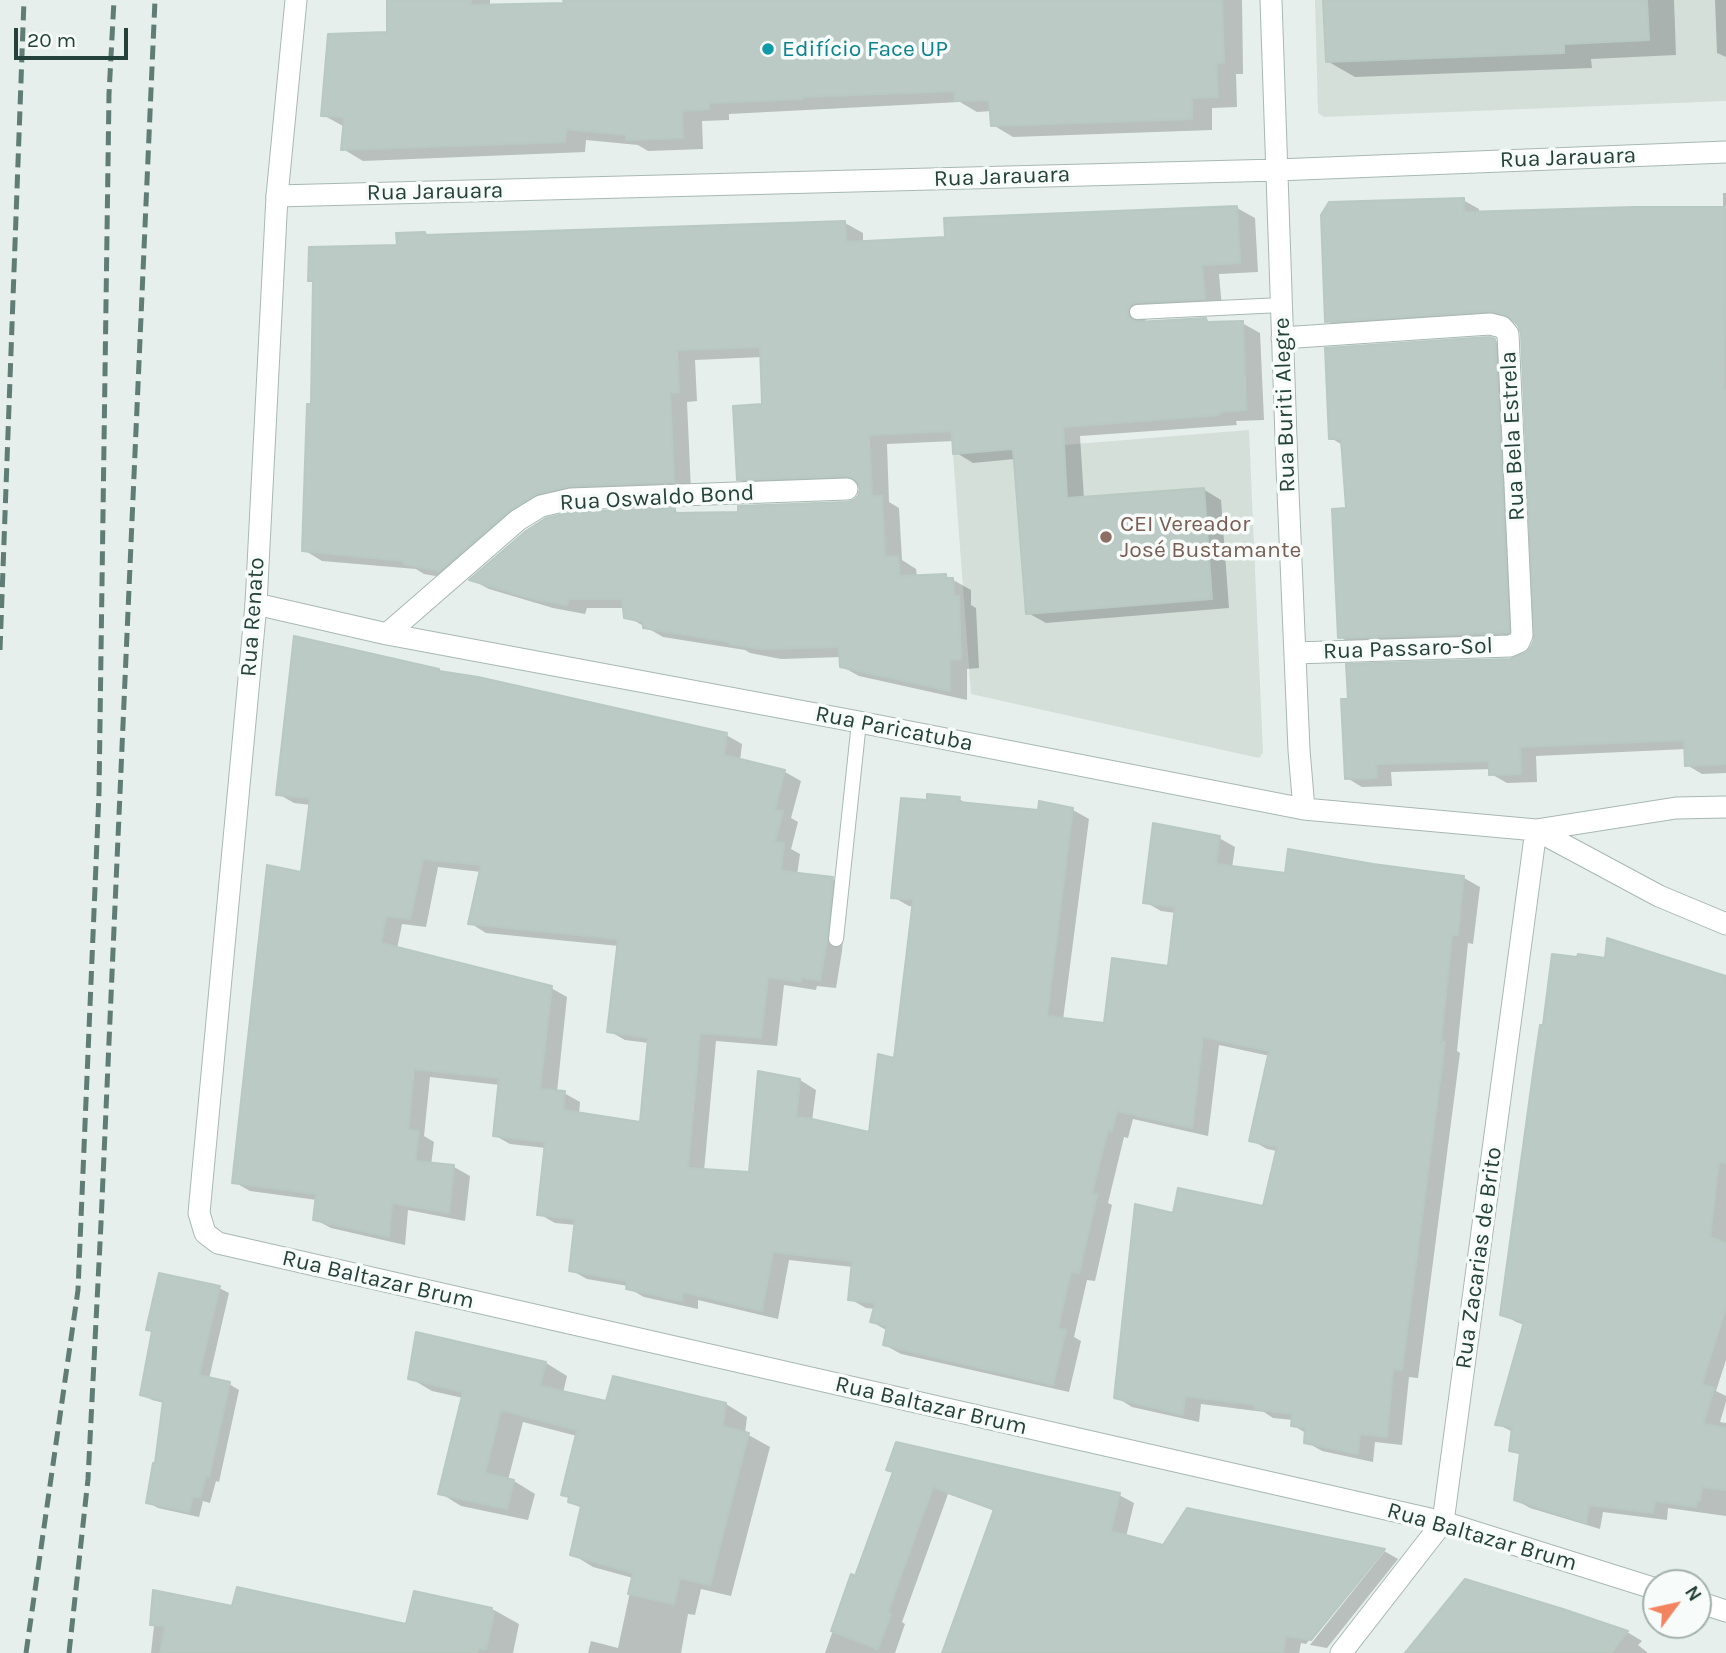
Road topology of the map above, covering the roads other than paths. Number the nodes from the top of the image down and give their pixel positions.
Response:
1 (296, 0) edge
2 (1271, 0) edge
3 (1726, 152) edge
4 (1277, 170) junction
5 (277, 197) junction
6 (1281, 304) junction
7 (1137, 312) dead end
8 (1282, 338) junction
9 (847, 489) dead end
10 (256, 604) junction
11 (387, 634) junction
12 (1519, 642) joint
13 (1295, 653) junction
14 (859, 722) junction
15 (1726, 807) edge
16 (1304, 809) junction
17 (1536, 830) junction
18 (1726, 924) edge
19 (836, 939) dead end
20 (205, 1233) joint
21 (1443, 1522) junction
22 (1642, 1585) edge
23 (1341, 1653) edge

1 - 5 street, Rua Renato
2 - 4 street, Rua Buriti Alegre
3 - 4 street, Rua Jarauara
4 - 5 street, Rua Jarauara
4 - 6 street, Rua Buriti Alegre
5 - 10 street, Rua Renato
6 - 7 lane
6 - 8 street, Rua Buriti Alegre
8 - 12 street, Rua Bela Estrela
8 - 13 street, Rua Buriti Alegre
9 - 11 street, Rua Oswaldo Bond
10 - 11 street, Rua Paricatuba
10 - 20 street, Rua Renato
11 - 14 street, Rua Paricatuba
12 - 13 street, Rua Passaro-Sol
13 - 16 street, Rua Buriti Alegre
14 - 16 street, Rua Paricatuba
14 - 19 lane
15 - 17 street
16 - 17 street, Rua Paricatuba
17 - 18 street
17 - 21 street, Rua Zacarias de Brito
20 - 21 street, Rua Baltazar Brum
21 - 22 street, Rua Baltazar Brum
21 - 23 street

